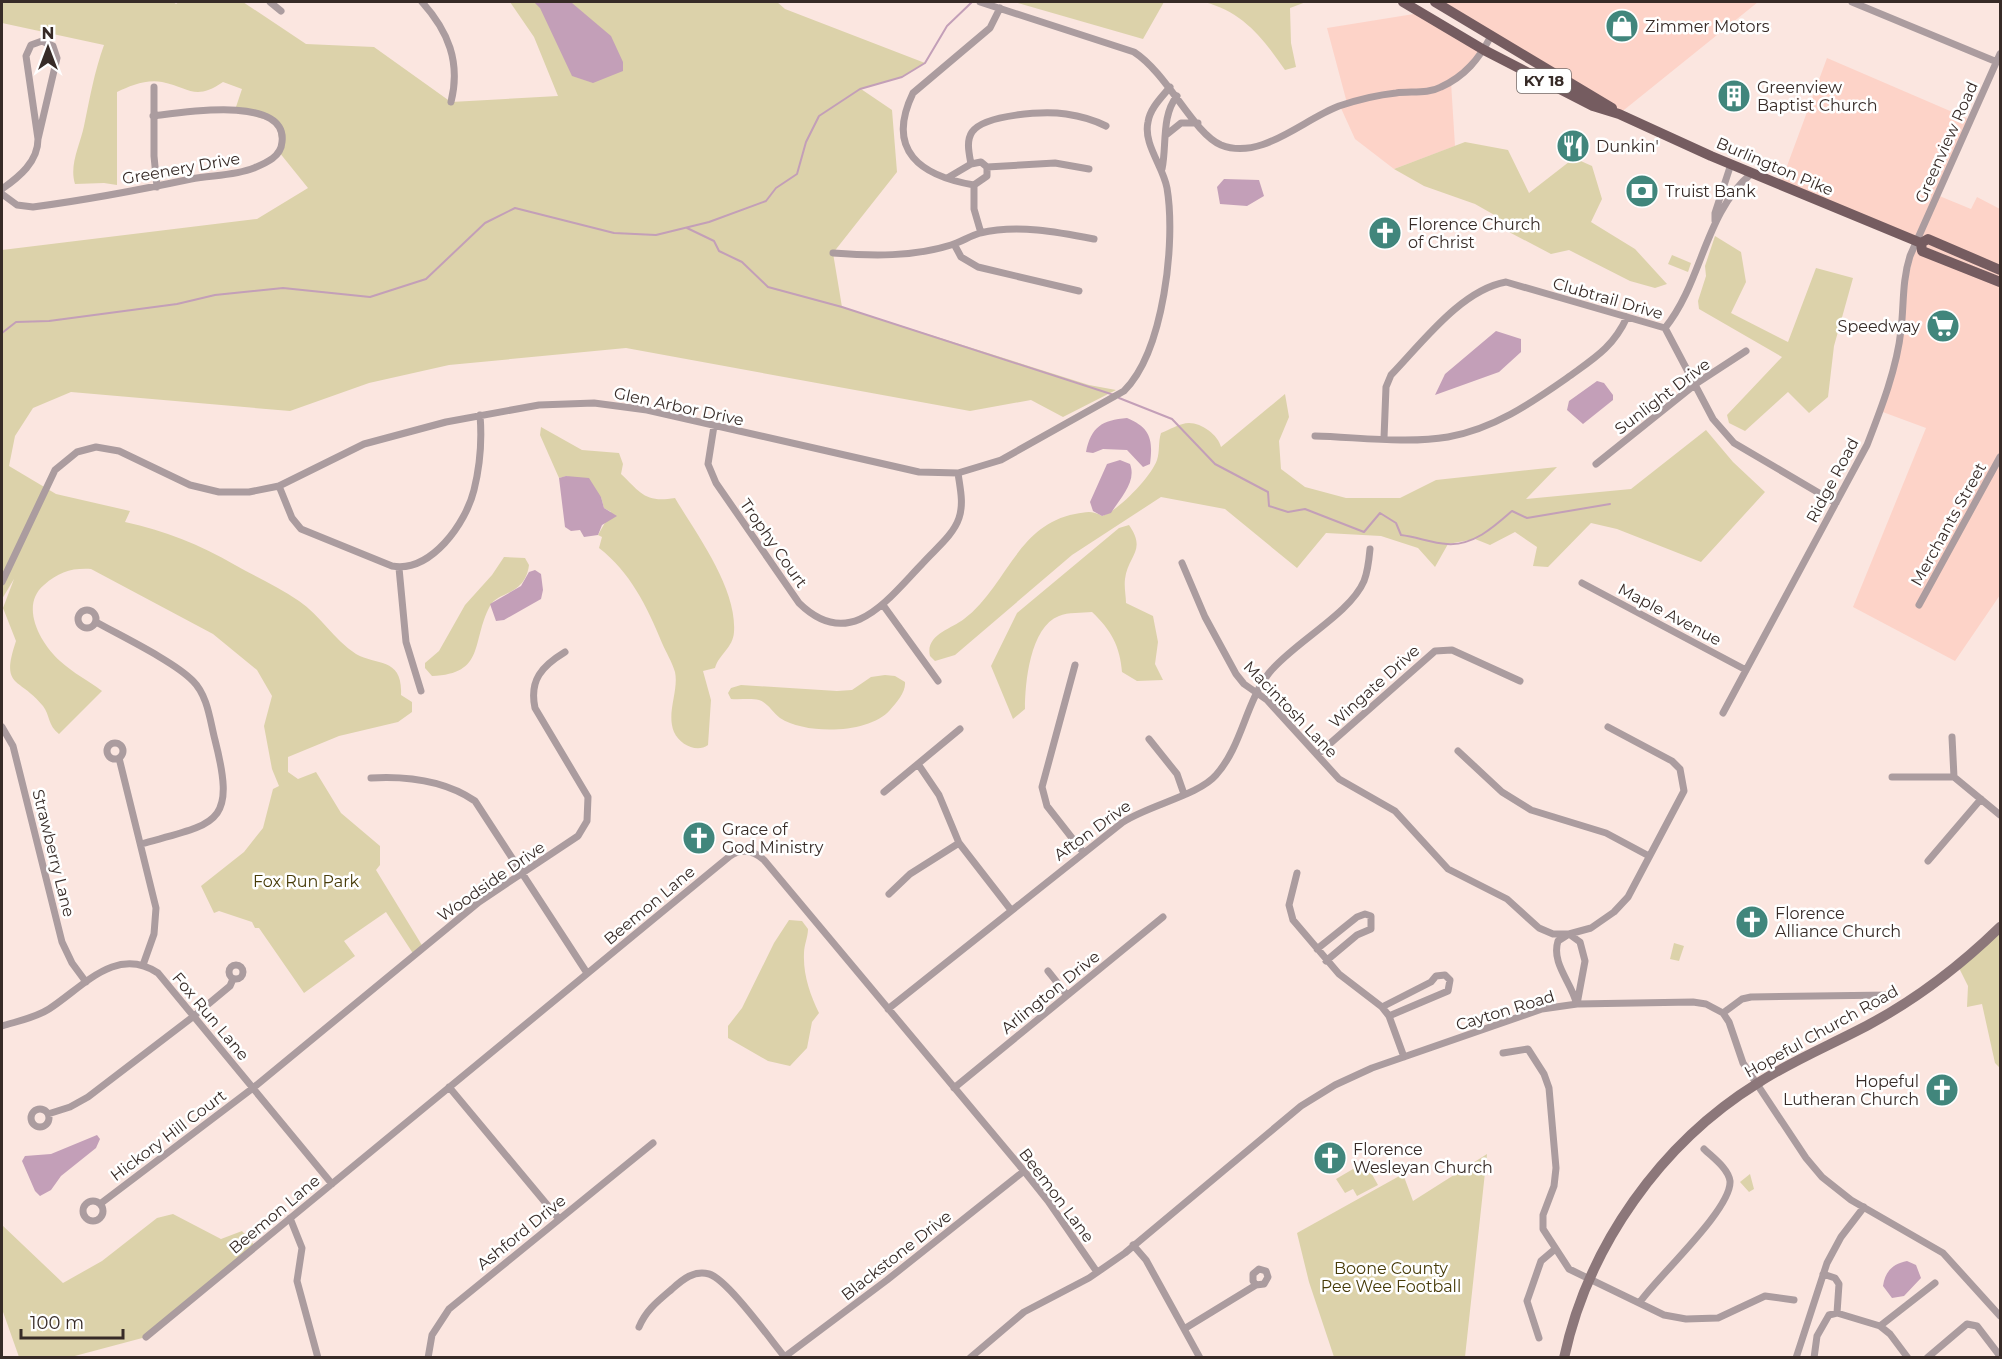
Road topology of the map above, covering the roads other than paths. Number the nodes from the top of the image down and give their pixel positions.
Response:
1 (270, 2) edge
2 (422, 2) edge
3 (980, 2) edge
4 (1403, 2) edge
5 (1435, 2) edge
6 (1851, 2) edge
7 (1000, 8) junction
8 (281, 11) dead end
9 (1491, 36) junction
10 (1484, 50) junction
11 (2001, 54) edge
12 (1997, 62) junction
13 (154, 87) dead end
14 (1170, 87) junction
15 (1177, 96) junction
16 (451, 102) dead end
17 (1619, 114) junction
18 (153, 116) junction
19 (1198, 123) junction
20 (1107, 126) dead end
21 (1166, 135) junction
22 (38, 139) junction
23 (971, 164) junction
24 (1731, 164) junction
25 (987, 167) junction
26 (1089, 169) dead end
27 (1162, 169) junction
28 (1752, 173) junction
29 (949, 177) junction
30 (974, 184) junction
31 (157, 187) junction
32 (2, 189) edge
33 (2, 194) edge
34 (1715, 221) junction
35 (981, 233) junction
36 (1094, 239) dead end
37 (1918, 242) junction
38 (954, 244) junction
39 (832, 253) dead end
40 (2001, 270) edge
41 (2001, 282) edge
42 (1079, 291) dead end
43 (1626, 317) junction
44 (1665, 328) junction
45 (1746, 351) dead end
46 (1697, 383) junction
47 (480, 415) junction
48 (714, 426) junction
49 (1315, 436) dead end
50 (1384, 438) junction
51 (2001, 457) edge
52 (1596, 464) dead end
53 (958, 473) junction
54 (279, 486) junction
55 (1836, 503) junction
56 (1370, 549) dead end
57 (1182, 564) dead end
58 (399, 568) junction
59 (2, 582) edge
60 (1582, 583) dead end
61 (883, 605) junction
62 (1919, 605) dead end
63 (96, 622) dead end
64 (565, 652) dead end
65 (1075, 665) dead end
66 (1746, 670) junction
67 (938, 681) dead end
68 (1520, 681) dead end
69 (420, 691) dead end
70 (1257, 692) junction
71 (1723, 713) dead end
72 (2, 727) edge
73 (1608, 727) dead end
74 (960, 729) dead end
75 (1952, 737) dead end
76 (1149, 739) dead end
77 (1458, 751) dead end
78 (1317, 755) junction
79 (119, 758) dead end
80 (918, 764) junction
81 (1892, 777) dead end
82 (1954, 777) junction
83 (371, 778) dead end
84 (884, 792) dead end
85 (1184, 795) junction
86 (1981, 799) junction
87 (2001, 815) edge
88 (959, 843) junction
89 (141, 844) junction
90 (1083, 852) junction
91 (1649, 856) junction
92 (1928, 861) dead end
93 (523, 873) junction
94 (1297, 873) dead end
95 (890, 894) dead end
96 (1011, 910) junction
97 (1163, 917) dead end
98 (2001, 927) edge
99 (1569, 934) junction
100 (1317, 950) junction
101 (1326, 961) junction
102 (143, 965) junction
103 (1048, 971) dead end
104 (587, 973) junction
105 (234, 979) dead end
106 (86, 982) junction
107 (1890, 994) dead end
108 (1067, 995) junction
109 (1577, 1004) junction
110 (1382, 1007) junction
111 (888, 1009) junction
112 (1723, 1012) junction
113 (194, 1016) junction
114 (1389, 1016) junction
115 (2, 1026) edge
116 (1503, 1053) dead end
117 (1404, 1057) junction
118 (1756, 1083) junction
119 (449, 1087) junction
120 (253, 1088) junction
121 (954, 1088) junction
122 (48, 1114) dead end
123 (653, 1143) dead end
124 (1704, 1149) dead end
125 (1024, 1171) junction
126 (332, 1184) junction
127 (100, 1204) dead end
128 (1864, 1206) junction
129 (290, 1218) junction
130 (559, 1219) junction
131 (1133, 1245) junction
132 (1554, 1250) junction
133 (1097, 1272) junction
134 (1823, 1274) junction
135 (1590, 1280) junction
136 (1935, 1283) dead end
137 (1256, 1286) dead end
138 (1794, 1300) dead end
139 (1640, 1302) junction
140 (1837, 1313) junction
141 (2001, 1316) edge
142 (1880, 1326) junction
143 (639, 1327) dead end
144 (1184, 1329) junction
145 (146, 1337) dead end
146 (1539, 1338) dead end
147 (2001, 1356) edge
148 (784, 1357) edge
149 (318, 1358) edge
150 (428, 1358) edge
151 (970, 1358) edge
152 (1200, 1358) edge
153 (1564, 1358) edge
154 (1796, 1358) edge
155 (1814, 1358) edge
156 (1908, 1358) edge
157 (1927, 1358) edge

1 - 8 street
2 - 16 street
3 - 7 street
4 - 10 main road, Burlington Pike / KY 18
5 - 9 main road, Burlington Pike / KY 18
6 - 12 street
7 - 14 street
7 - 29 street
9 - 10 street
9 - 17 main road, Burlington Pike / KY 18
10 - 17 main road, Burlington Pike / KY 18
10 - 19 street
11 - 12 street, Greenview Road
12 - 37 street, Greenview Road
13 - 18 street
14 - 15 street
14 - 27 street, Glen Arbor Drive
15 - 19 street
15 - 21 street, Glen Arbor Drive
17 - 24 main road, Burlington Pike / KY 18
18 - 31 street
18 - 31 street, Greenery Drive
19 - 21 street
20 - 23 street
21 - 27 street, Glen Arbor Drive
22 - 22 street
22 - 32 street
23 - 25 street
23 - 29 street
24 - 28 main road, Burlington Pike / KY 18
24 - 34 street
25 - 26 street
25 - 30 street
27 - 53 street, Glen Arbor Drive
28 - 34 street
28 - 37 main road, Burlington Pike / KY 18
29 - 30 street
30 - 35 street
31 - 33 street, Greenery Drive
34 - 44 street
35 - 36 street
35 - 38 street
37 - 40 main road, Burlington Pike / KY 18
37 - 41 main road, Burlington Pike / KY 18
37 - 55 street, Ridge Road
38 - 39 street
38 - 42 street
43 - 44 street, Clubtrail Drive
43 - 50 street
43 - 50 street, Clubtrail Drive
44 - 46 street, Clubtrail Drive
45 - 46 street, Sunlight Drive
46 - 52 street, Sunlight Drive
46 - 55 street, Clubtrail Drive
47 - 48 street, Glen Arbor Drive
47 - 54 street, Glen Arbor Drive
47 - 58 street
48 - 53 street, Glen Arbor Drive
48 - 61 street, Trophy Court
49 - 50 street
51 - 62 street, Merchants Street
53 - 61 street, Trophy Court
54 - 58 street
54 - 59 street, Glen Arbor Drive
55 - 66 street, Ridge Road
56 - 70 street, Afton Drive
57 - 70 street, Macintosh Lane
58 - 69 street
60 - 66 street, Maple Avenue
61 - 67 street
63 - 89 street
64 - 93 street, Woodside Drive
65 - 90 street
66 - 71 street, Ridge Road
68 - 78 street, Wingate Drive
70 - 78 street, Macintosh Lane
70 - 85 street, Afton Drive
72 - 106 street, Strawberry Lane
73 - 91 street
74 - 80 street
75 - 82 street
76 - 85 street
77 - 91 street
78 - 99 street, Macintosh Lane
79 - 89 street
80 - 84 street
80 - 88 street
81 - 82 street
82 - 86 street
83 - 93 street
85 - 90 street, Afton Drive
86 - 87 street
86 - 92 street
88 - 95 street
88 - 96 street
89 - 102 street
90 - 96 street, Afton Drive
91 - 99 street
93 - 104 street
93 - 120 street, Woodside Drive
94 - 100 street
96 - 111 street, Afton Drive
97 - 108 street, Arlington Drive
98 - 118 main road, Hopeful Church Road
99 - 109 street
99 - 109 street
100 - 101 street
100 - 101 street
101 - 110 street
102 - 106 street
102 - 113 street, Fox Run Lane
103 - 108 street
104 - 111 street, Beemon Lane
104 - 119 street, Beemon Lane
105 - 113 street
106 - 115 street
107 - 112 street
108 - 121 street, Arlington Drive
109 - 112 street, Cayton Road
109 - 117 street, Cayton Road
110 - 114 street
110 - 114 street
111 - 121 street, Beemon Lane
112 - 118 street
113 - 120 street, Fox Run Lane
113 - 122 street
114 - 117 street
116 - 132 street
117 - 131 street, Cayton Road
118 - 128 street
118 - 135 main road, Hopeful Church Road
119 - 126 street, Beemon Lane
119 - 130 street
120 - 126 street, Fox Run Lane
120 - 127 street, Hickory Hill Court
121 - 125 street, Beemon Lane
123 - 130 street, Ashford Drive
124 - 139 street
125 - 133 street, Beemon Lane
125 - 148 street, Blackstone Drive
126 - 129 street, Beemon Lane
128 - 134 street
128 - 141 street
129 - 145 street, Beemon Lane
129 - 149 street
130 - 150 street, Ashford Drive
131 - 133 street, Cayton Road
131 - 144 street
132 - 135 street
132 - 146 street
133 - 151 street, Cayton Road
134 - 140 street
134 - 154 street
135 - 139 street
135 - 153 main road, Hopeful Church Road
136 - 142 street
137 - 144 street
138 - 139 street
140 - 142 street
140 - 155 street
142 - 156 street
143 - 148 street
144 - 152 street
147 - 157 street

